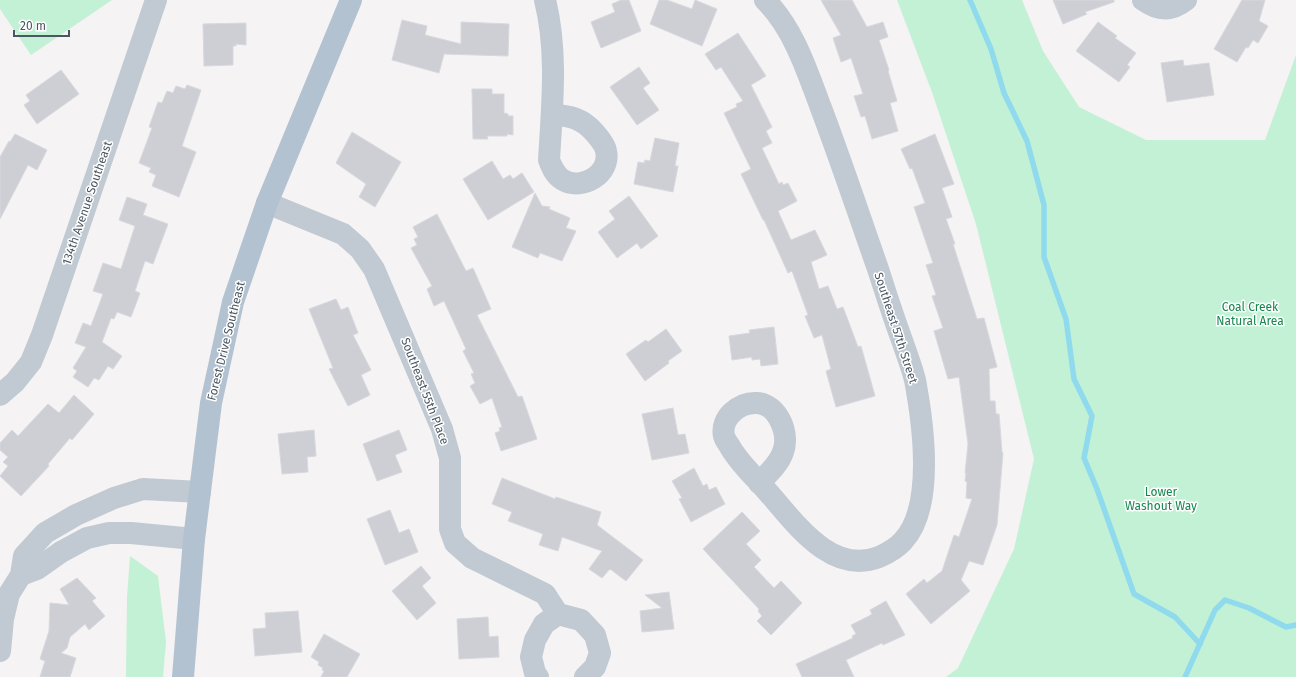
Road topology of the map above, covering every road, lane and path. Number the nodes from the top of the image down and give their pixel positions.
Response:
1 (156, 0) edge
2 (351, 0) edge
3 (545, 0) edge
4 (765, 0) edge
5 (1143, 0) edge
6 (1186, 0) edge
7 (552, 115) dead end
8 (267, 203) junction
9 (0, 395) edge
10 (760, 483) dead end
11 (200, 492) junction
12 (194, 539) junction
13 (21, 575) junction
14 (558, 614) junction
15 (0, 650) edge
16 (183, 677) edge
17 (538, 677) edge
18 (586, 677) edge

1 - 9 street, 134th Avenue Southeast
2 - 8 main road, Forest Drive Southeast
3 - 7 street
4 - 10 street, Southeast 57th Street
5 - 6 street
8 - 11 main road, Forest Drive Southeast
8 - 14 street, Southeast 55th Place
11 - 12 main road, Forest Drive Southeast
11 - 13 street
12 - 13 street
12 - 16 main road, Forest Drive Southeast
13 - 15 street
14 - 17 street
14 - 18 street

